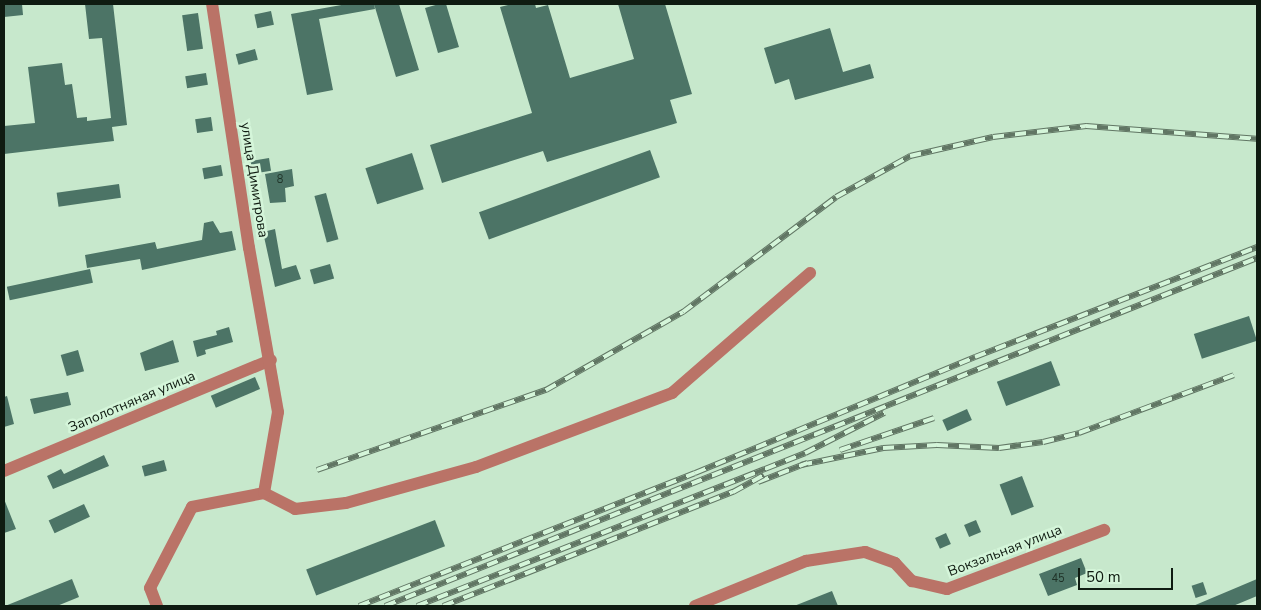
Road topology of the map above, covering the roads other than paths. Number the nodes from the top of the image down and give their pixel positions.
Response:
1 (212, 4) edge
2 (810, 273) dead end
3 (271, 360) junction
4 (4, 471) edge
5 (264, 493) junction
6 (1104, 530) dead end
7 (158, 606) edge
8 (694, 606) edge

1 - 3 street, улица Димитрова
2 - 5 street
3 - 4 street, Заполотняная улица
3 - 5 street, улица Димитрова
5 - 7 street
6 - 8 street, Вокзальная улица

